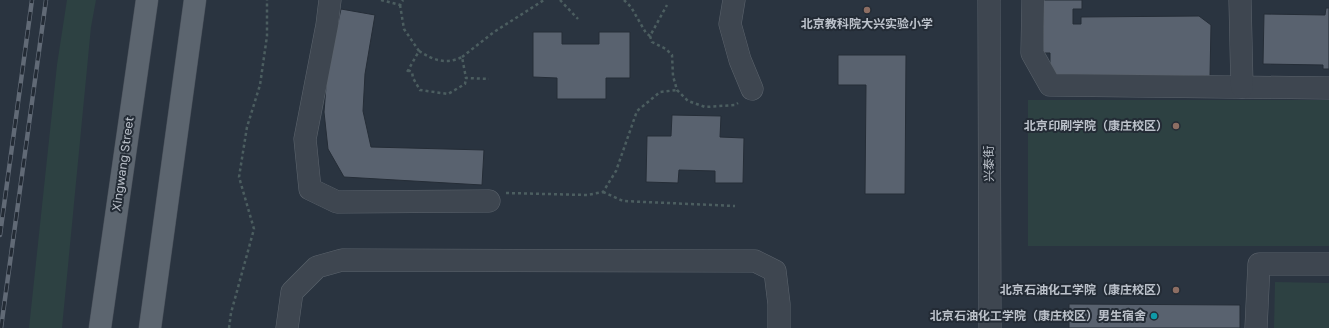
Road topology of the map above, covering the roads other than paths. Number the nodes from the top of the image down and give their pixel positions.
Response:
1 (147, 0) edge
2 (195, 0) edge
3 (330, 0) edge
4 (734, 0) edge
5 (989, 0) edge
6 (1033, 0) edge
7 (1240, 0) edge
8 (1242, 87) junction
9 (1329, 88) edge
10 (752, 89) road end
11 (496, 197) road end
12 (1329, 264) edge
13 (100, 328) edge
14 (150, 328) edge
15 (287, 328) edge
16 (779, 328) edge
17 (990, 328) edge
18 (1256, 328) edge

1 - 13 main road, Xingwang Street
2 - 14 main road
3 - 11 street
4 - 10 street
5 - 17 street, 兴泰街
6 - 8 street
7 - 8 street
8 - 9 street
12 - 18 street
15 - 16 street

